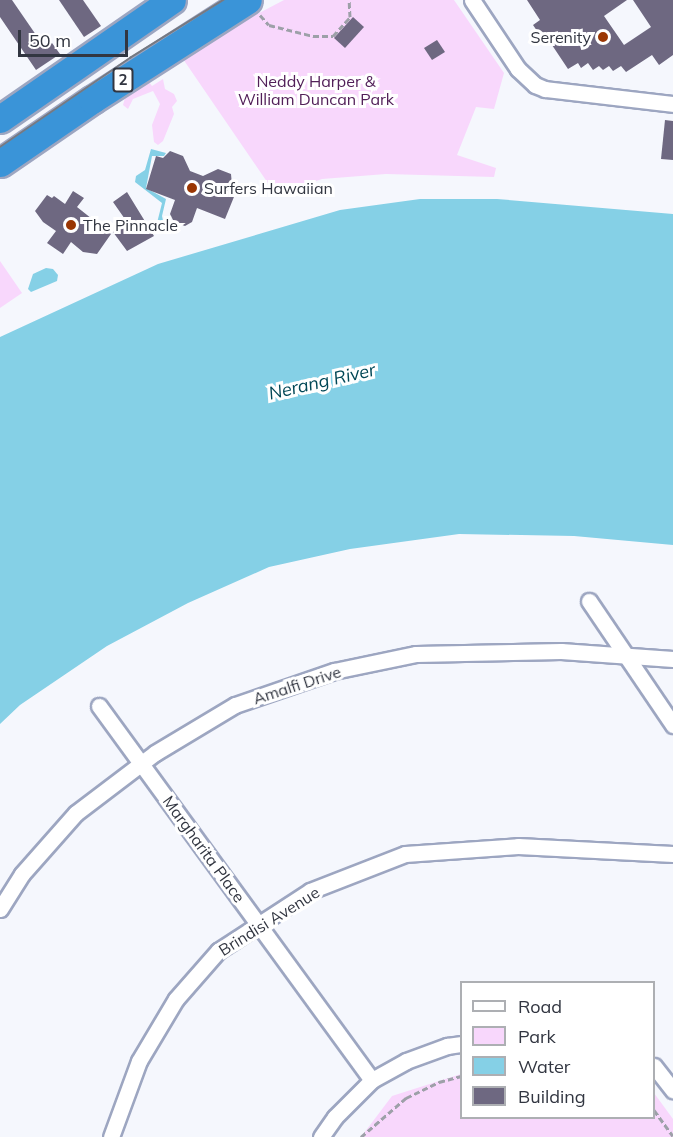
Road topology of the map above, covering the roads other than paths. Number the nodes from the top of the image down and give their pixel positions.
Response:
1 (172, 0) edge
2 (472, 0) edge
3 (253, 6) edge
4 (673, 104) edge
5 (0, 119) edge
6 (0, 163) edge
7 (589, 601) dead end
8 (625, 655) junction
9 (673, 659) edge
10 (99, 706) dead end
11 (673, 725) edge
12 (142, 763) junction
13 (673, 854) edge
14 (0, 909) edge
15 (259, 924) junction
16 (460, 1044) edge
17 (655, 1067) edge
18 (372, 1080) junction
19 (673, 1090) edge
20 (111, 1137) edge
21 (321, 1137) edge

1 - 5 highway, 2
2 - 4 street
3 - 6 highway, 2
7 - 8 street
8 - 9 street, Amalfi Drive
8 - 11 street
8 - 12 street, Amalfi Drive
10 - 12 street, Margharita Place
12 - 14 street, Amalfi Drive
12 - 15 street, Margharita Place
13 - 15 street, Brindisi Avenue
15 - 18 street, Margharita Place
15 - 20 street, Brindisi Avenue
16 - 18 street
17 - 19 street
18 - 21 street

